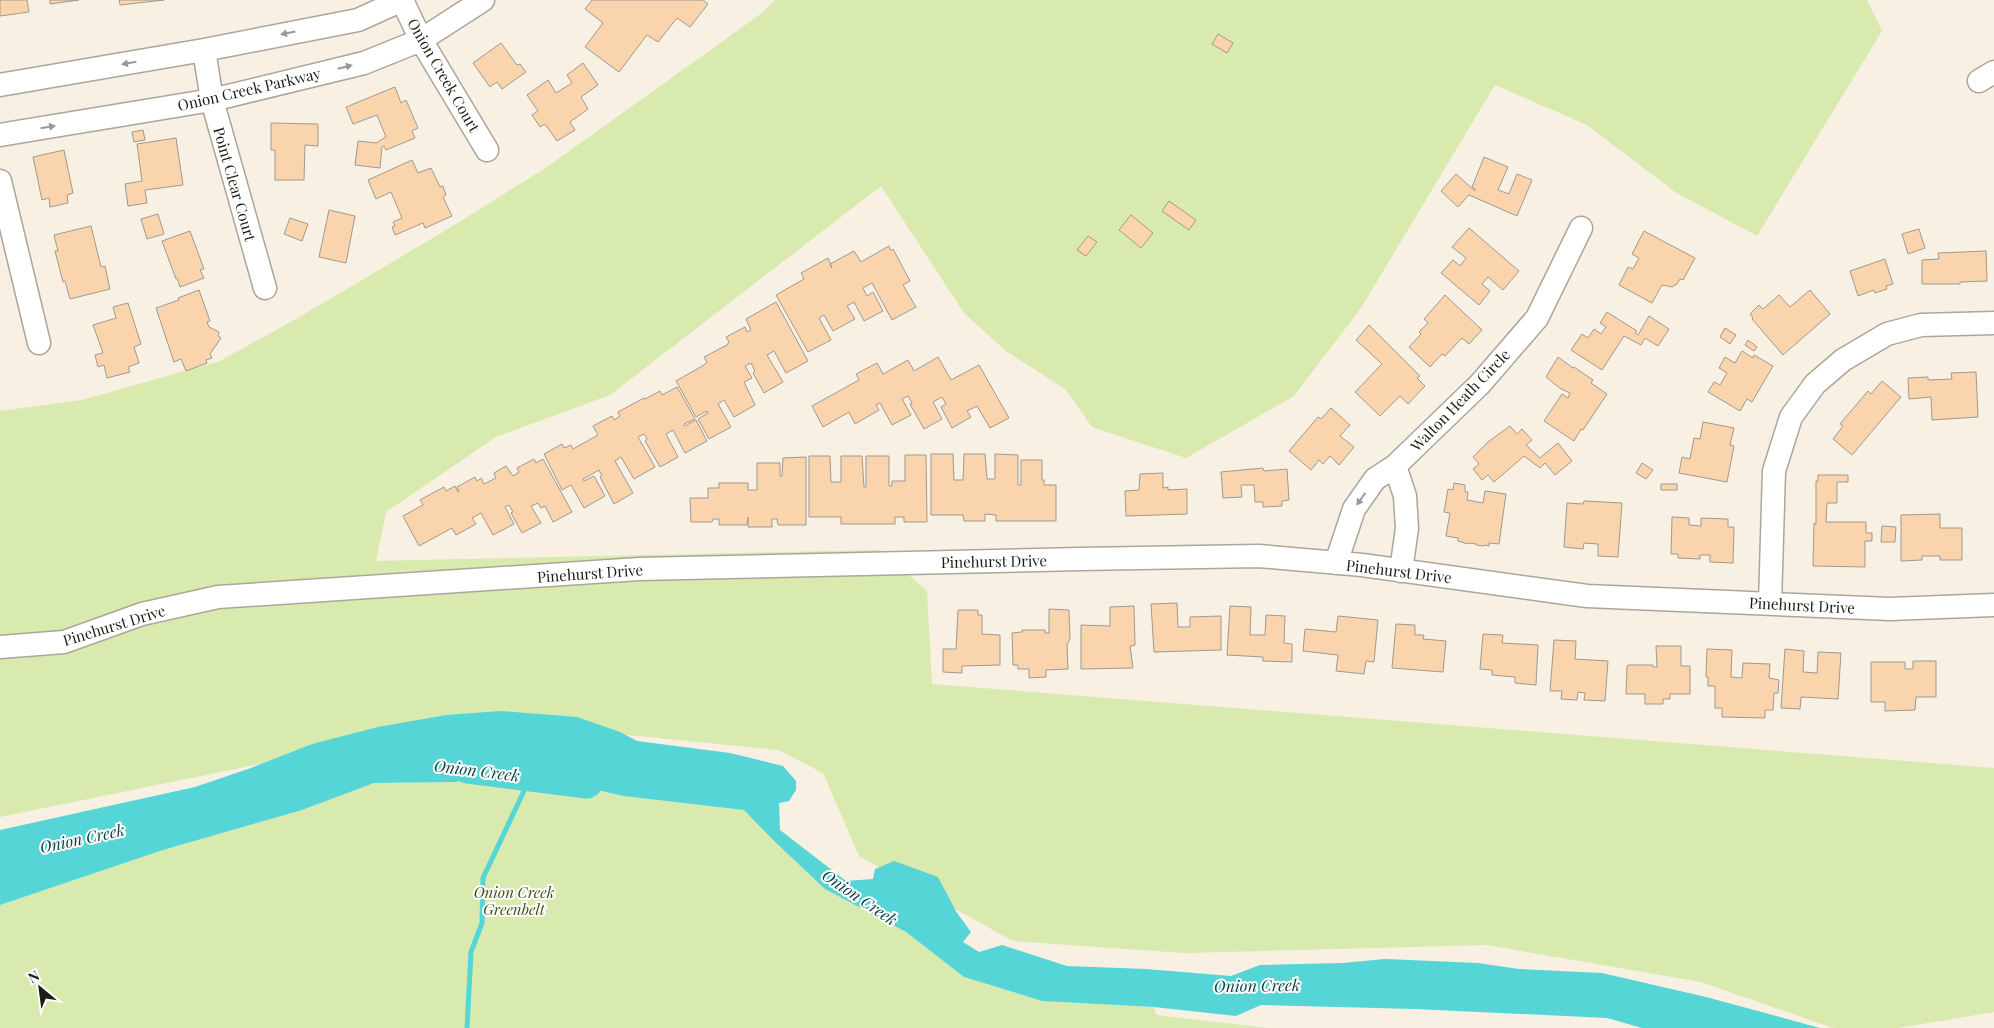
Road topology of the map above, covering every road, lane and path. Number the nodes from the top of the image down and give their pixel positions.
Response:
1 (402, 0) edge
2 (483, 0) edge
3 (421, 40) junction
4 (204, 50) junction
5 (0, 85) edge
6 (212, 100) junction
7 (0, 134) edge
8 (486, 150) dead end
9 (0, 180) edge
10 (1581, 228) dead end
11 (265, 288) dead end
12 (1994, 323) edge
13 (39, 343) dead end
14 (1395, 466) junction
15 (1336, 563) junction
16 (1401, 571) junction
17 (1770, 603) junction
18 (1994, 606) edge
19 (0, 647) edge

1 - 3 street, Onion Creek Court
1 -> 4 street
2 - 3 street, Onion Creek Parkway
6 -> 3 street, Onion Creek Parkway
3 - 8 street, Onion Creek Court
4 -> 5 street
4 - 6 street, Point Clear Court
7 -> 6 street, Onion Creek Parkway
6 - 11 street, Point Clear Court
9 - 13 street
10 - 14 street, Walton Heath Circle
12 - 17 street
14 -> 15 street, Walton Heath Circle
14 - 16 street
15 - 16 street, Pinehurst Drive
15 - 19 street, Pinehurst Drive
16 - 17 street, Pinehurst Drive
17 - 18 street, Pinehurst Drive

